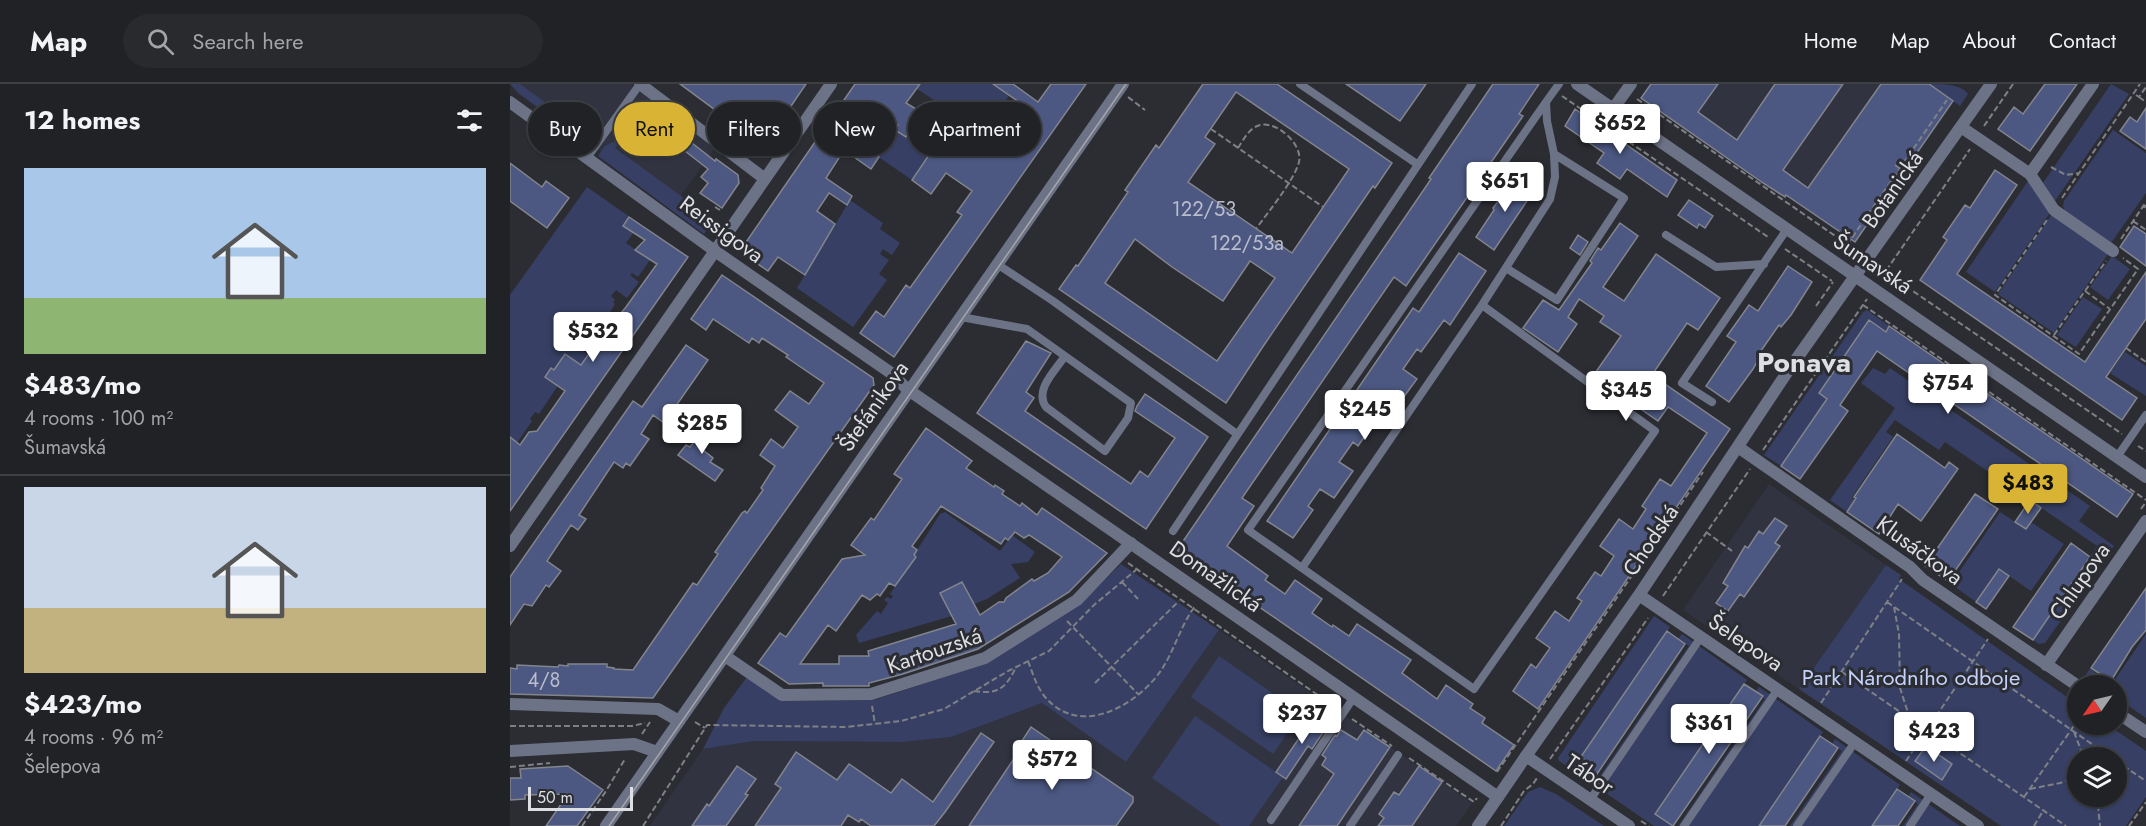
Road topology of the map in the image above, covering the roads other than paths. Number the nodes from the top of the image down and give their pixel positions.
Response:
1 (640, 84) edge
2 (831, 84) edge
3 (1123, 84) edge
4 (1299, 84) edge
5 (1472, 84) edge
6 (1577, 84) edge
7 (1991, 84) edge
8 (2093, 84) edge
9 (1556, 87) edge
10 (1632, 90) edge
11 (510, 102) edge
12 (1546, 102) junction
13 (1613, 109) junction
14 (1961, 127) junction
15 (1554, 154) junction
16 (587, 158) junction
17 (1417, 164) junction
18 (2030, 174) junction
19 (765, 179) junction
20 (1787, 229) junction
21 (1666, 235) dead end
22 (715, 251) junction
23 (2118, 255) road end
24 (997, 264) junction
25 (1764, 264) junction
26 (1506, 268) junction
27 (1856, 276) junction
28 (1482, 305) junction
29 (960, 317) junction
30 (1065, 356) junction
31 (910, 390) junction
32 (1712, 402) dead end
33 (2146, 415) edge
34 (1237, 434) junction
35 (1738, 447) junction
36 (2117, 457) junction
37 (2146, 477) edge
38 (2146, 521) edge
39 (1173, 531) dead end
40 (1131, 543) junction
41 (510, 546) edge
42 (1302, 568) junction
43 (1639, 595) junction
44 (1701, 637) junction
45 (725, 656) junction
46 (2046, 664) junction
47 (2067, 678) edge
48 (1778, 689) junction
49 (1354, 697) junction
50 (510, 704) edge
51 (2127, 719) edge
52 (679, 721) junction
53 (2146, 732) edge
54 (1855, 742) junction
55 (510, 750) edge
56 (657, 752) junction
57 (1399, 753) road end
58 (1526, 756) junction
59 (1931, 794) junction
60 (1498, 796) junction
61 (1590, 800) junction
62 (1271, 820) dead end
63 (606, 826) edge
64 (1350, 826) edge
65 (1478, 826) edge
66 (1629, 826) edge
67 (1684, 826) edge
68 (1797, 826) edge
69 (1910, 826) edge
70 (1978, 826) edge

1 - 16 lane
1 - 19 street
2 - 19 street
3 - 24 street, Štefánikova
4 - 17 lane
5 - 17 lane
6 - 13 street, Šumavská
7 - 14 street, Botanická
8 - 18 street
9 - 12 lane
10 - 13 street
11 - 16 street, Reissigova
12 - 15 lane
12 - 42 lane
13 - 20 street, Šumavská
14 - 18 street
14 - 27 street, Botanická
15 - 26 lane
15 - 26 lane
16 - 22 street, Reissigova
17 - 34 lane
18 - 23 street
19 - 22 street
20 - 25 lane
20 - 27 street, Šumavská
21 - 25 lane
22 - 31 street, Reissigova
22 - 41 street
24 - 29 street, Štefánikova
24 - 34 lane
25 - 32 lane
26 - 28 lane
27 - 35 street, Chodská
27 - 36 street, Šumavská
28 - 42 lane
28 - 42 lane
29 - 30 lane
29 - 31 street, Štefánikova
30 - 30 lane
31 - 40 street, Domažlická
31 - 45 street, Štefánikova
33 - 36 lane
34 - 39 lane
35 - 43 street, Chodská
35 - 46 street, Klusáčkova
36 - 37 street, Šumavská
38 - 46 street, Chlupova
40 - 45 street, Kartouzská
40 - 49 street, Domažlická
43 - 44 street, Šelepova
43 - 58 street, Chodská
44 - 48 street, Šelepova
44 - 61 lane
45 - 52 street, Štefánikova
46 - 47 street, Klusáčkova
48 - 54 street, Šelepova
48 - 67 lane
49 - 60 street, Domažlická
49 - 62 lane
50 - 52 street
51 - 53 street
52 - 56 street, Štefánikova
54 - 59 street, Šelepova
54 - 68 lane
55 - 56 street
56 - 63 street, Štefánikova
57 - 64 lane
58 - 60 street, Chodská
58 - 61 street, Tábor
59 - 69 lane
59 - 70 street, Šelepova
60 - 65 street, Chodská
61 - 66 street, Tábor

